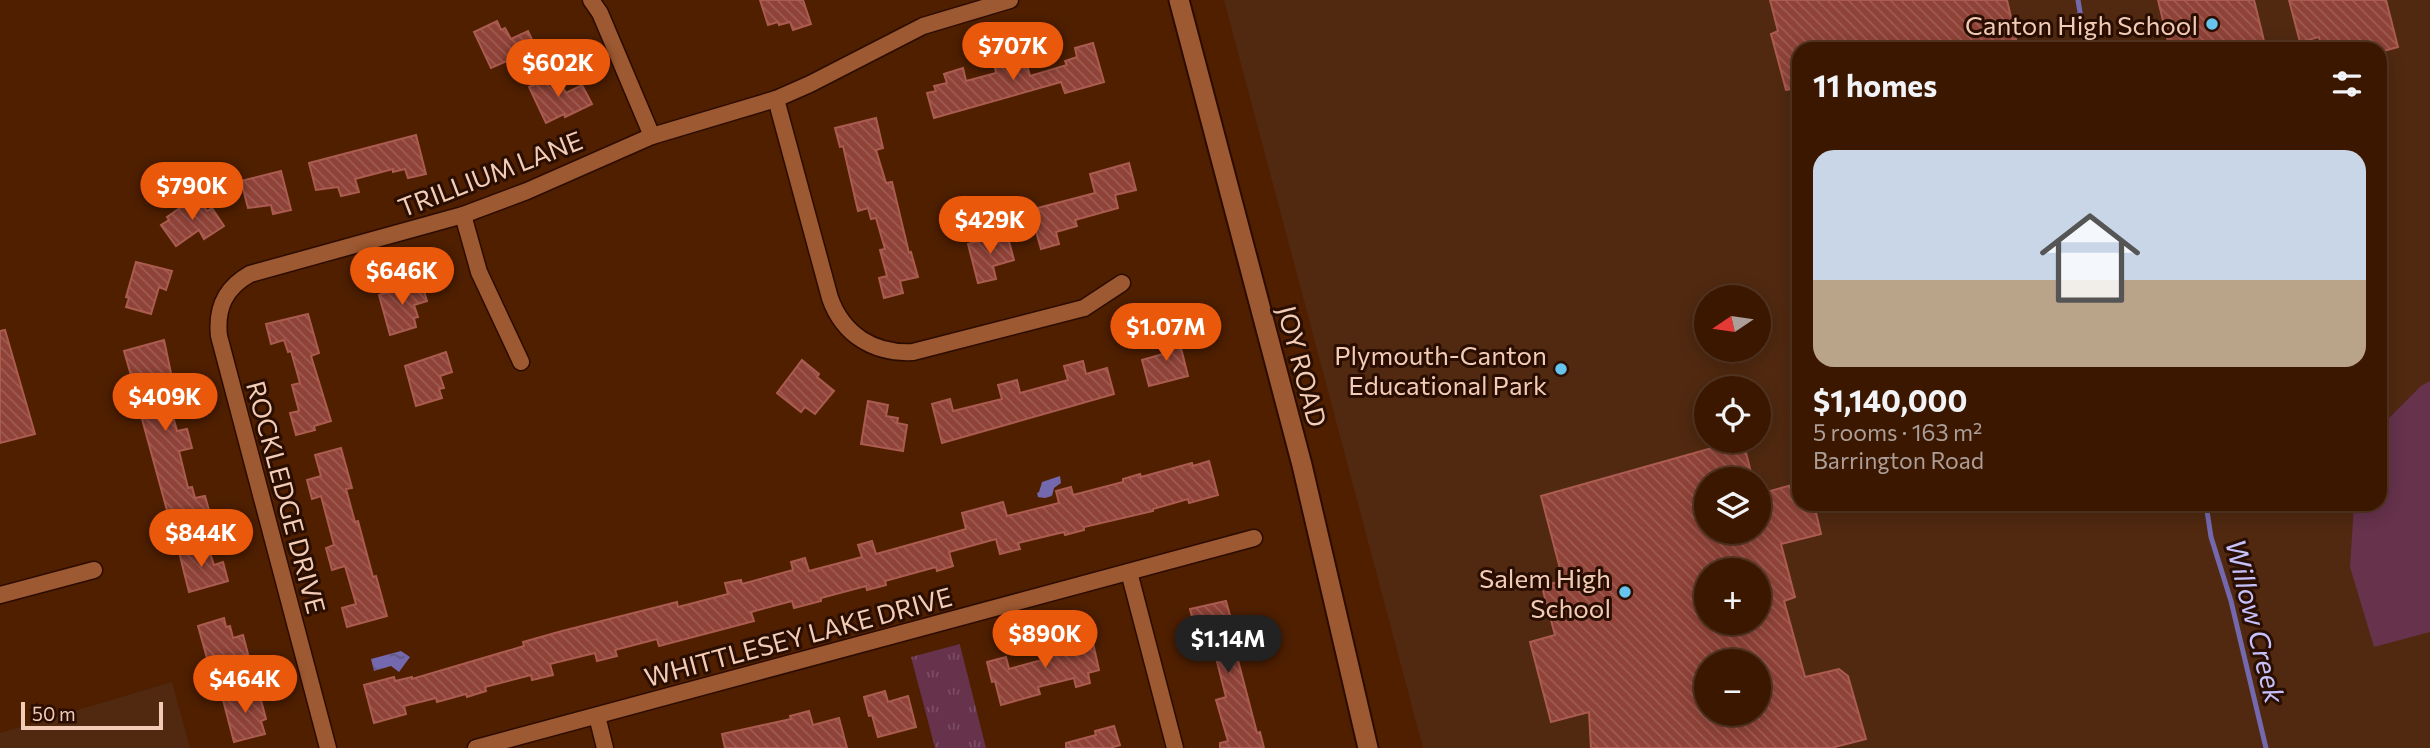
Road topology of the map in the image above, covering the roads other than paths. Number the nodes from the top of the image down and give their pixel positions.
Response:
1 (591, 0) edge
2 (1010, 0) edge
3 (1180, 0) edge
4 (776, 99) junction
5 (652, 136) junction
6 (463, 215) junction
7 (1122, 283) dead end
8 (224, 299) joint
9 (521, 362) dead end
10 (1254, 538) dead end
11 (94, 570) dead end
12 (1129, 572) junction
13 (0, 595) edge
14 (597, 716) junction
15 (328, 748) edge
16 (476, 748) edge
17 (605, 748) edge
18 (1175, 748) edge
19 (1368, 748) edge

1 - 5 street
2 - 4 street, TRILLIUM LANE
3 - 19 street, JOY ROAD
4 - 5 street, TRILLIUM LANE
4 - 7 street
5 - 6 street, TRILLIUM LANE
6 - 8 street, TRILLIUM LANE
6 - 9 street
8 - 15 street, ROCKLEDGE DRIVE
10 - 12 street, WHITTLESEY LAKE DRIVE
11 - 13 street
12 - 14 street, WHITTLESEY LAKE DRIVE
12 - 18 street
14 - 16 street, WHITTLESEY LAKE DRIVE
14 - 17 street

